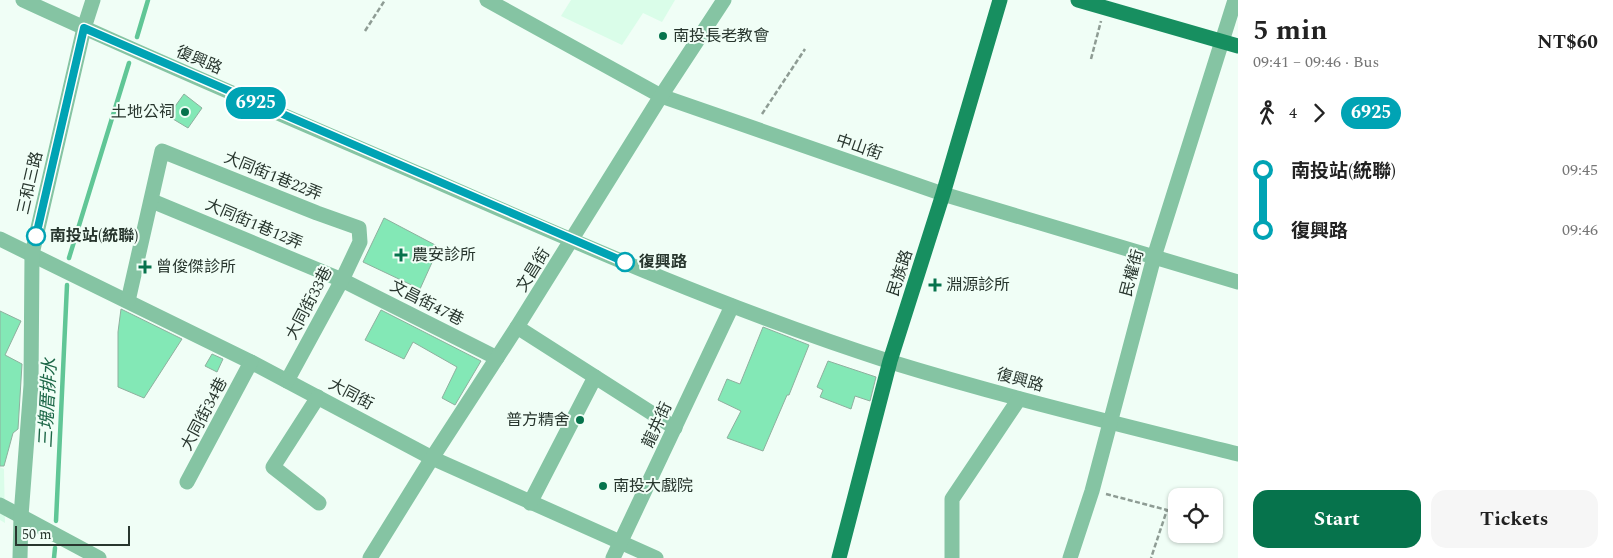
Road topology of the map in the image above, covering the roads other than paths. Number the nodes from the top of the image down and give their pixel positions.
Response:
1 (23, 0) edge
2 (93, 0) edge
3 (487, 0) edge
4 (724, 0) edge
5 (1000, 0) edge
6 (1078, 0) edge
7 (1235, 0) edge
8 (84, 28) junction
9 (1222, 42) junction
10 (1238, 46) edge
11 (661, 96) junction
12 (943, 194) junction
13 (152, 201) junction
14 (0, 240) edge
15 (572, 241) junction
16 (360, 242) joint
17 (32, 254) junction
18 (1154, 257) junction
19 (342, 280) junction
20 (1238, 282) edge
21 (128, 301) junction
22 (732, 306) junction
23 (517, 327) junction
24 (497, 358) junction
25 (890, 361) junction
26 (251, 362) junction
27 (595, 377) junction
28 (287, 381) junction
29 (318, 397) junction
30 (1019, 399) junction
31 (1110, 422) junction
32 (675, 428) junction
33 (1238, 454) edge
34 (432, 458) junction
35 (187, 482) dead end
36 (530, 503) junction
37 (319, 504) dead end
38 (0, 505) edge
39 (21, 516) junction
40 (620, 544) junction
41 (20, 558) edge
42 (99, 558) edge
43 (370, 558) edge
44 (613, 558) edge
45 (656, 558) edge
46 (838, 558) edge
47 (952, 558) edge
48 (1070, 558) edge

1 - 8 street, 復興路
2 - 8 street, 三和三路
3 - 11 street, 中山街
4 - 11 street, 文昌街
5 - 12 main road, 民族路
6 - 9 main road
7 - 9 street, 民權街
8 - 15 street, 復興路
8 - 17 street, 三和三路
9 - 10 main road
9 - 18 street, 民權街
11 - 12 street, 中山街
11 - 15 street, 文昌街
12 - 18 street, 中山街
12 - 25 main road, 民族路
13 - 16 street, 大同街1巷22弄
13 - 19 street, 大同街1巷12弄
13 - 21 street
14 - 17 street, 大同街
15 - 22 street, 復興路
15 - 23 street, 文昌街
16 - 19 street, 大同街33巷
17 - 21 street, 大同街
17 - 39 street, 三和三路
18 - 20 street, 中山街
18 - 31 street, 民權街
19 - 24 street, 文昌街47巷
19 - 28 street, 大同街33巷
21 - 26 street, 大同街
22 - 25 street, 復興路
22 - 32 street, 龍井街
23 - 24 street, 文昌街
23 - 27 street
24 - 34 street, 文昌街
25 - 30 street, 復興路
25 - 46 main road, 民族路
26 - 28 street, 大同街
26 - 35 street, 大同街34巷
27 - 32 street
27 - 36 street
28 - 29 street, 大同街
29 - 34 street, 大同街
29 - 37 street
30 - 31 street, 復興路
30 - 47 street
31 - 33 street, 復興路
31 - 48 street, 民權街
32 - 40 street, 龍井街
34 - 36 street, 大同街
34 - 43 street, 文昌街
36 - 40 street, 大同街
38 - 39 street
39 - 41 street, 三和三路
39 - 42 street
40 - 44 street, 龍井街
40 - 45 street, 大同街

